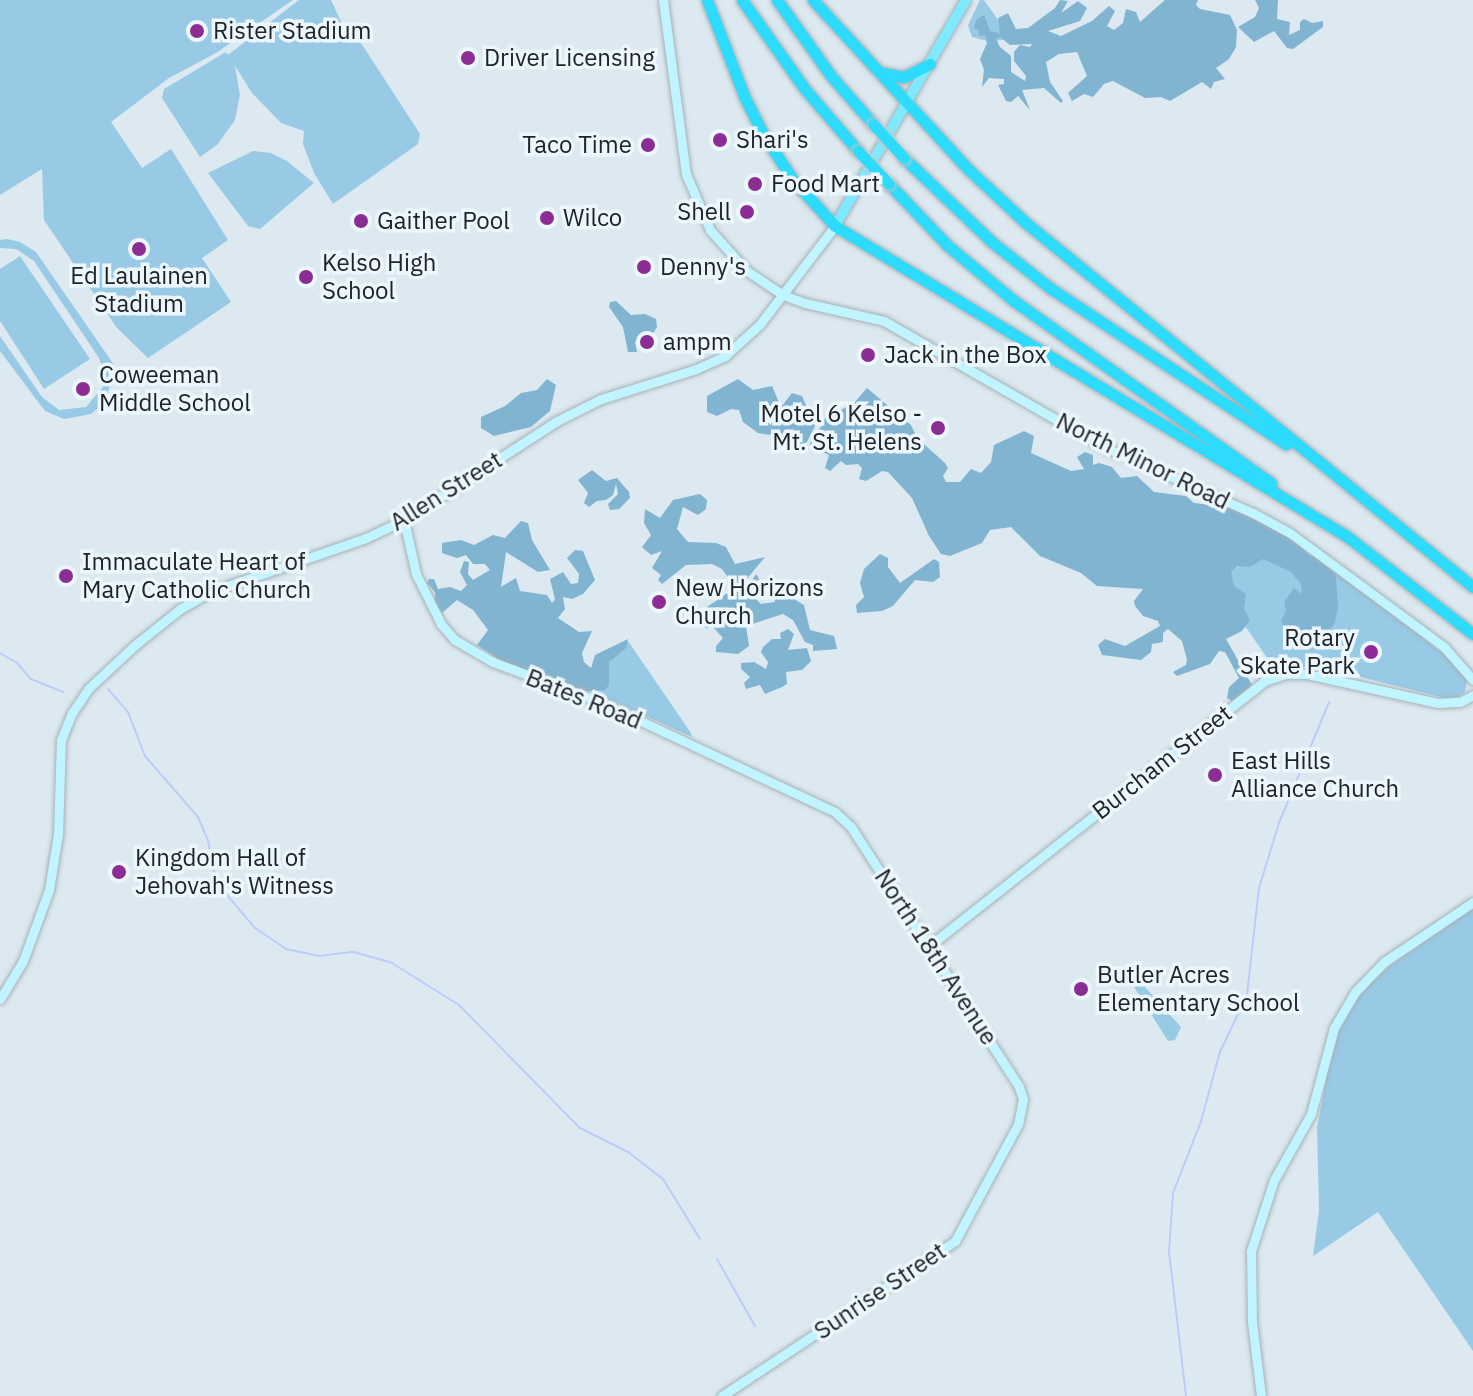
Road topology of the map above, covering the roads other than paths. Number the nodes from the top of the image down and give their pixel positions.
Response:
1 (663, 0) edge
2 (707, 0) edge
3 (742, 0) edge
4 (777, 0) edge
5 (813, 0) edge
6 (966, 0) edge
7 (930, 64) junction
8 (879, 72) junction
9 (909, 103) junction
10 (835, 226) junction
11 (783, 295) junction
12 (1339, 479) junction
13 (404, 520) junction
14 (1348, 537) junction
15 (1473, 587) edge
16 (1473, 634) edge
17 (1473, 680) edge
18 (1473, 695) edge
19 (835, 812) joint
20 (1473, 902) edge
21 (929, 946) junction
22 (0, 999) edge
23 (1022, 1111) joint
24 (722, 1396) edge
25 (1261, 1396) edge

1 - 11 street, North Minor Road
2 - 10 highway
3 - 14 highway, bridge
4 - 12 highway, bridge
5 - 8 highway
6 - 7 main road, Allen Street
7 - 8 highway
7 - 9 main road, Allen Street
8 - 9 highway
9 - 10 main road, Allen Street
9 - 12 highway
10 - 11 street, Allen Street
10 - 14 highway
11 - 13 street, Allen Street
11 - 17 street, North Minor Road
12 - 15 highway
13 - 19 street, Bates Road
13 - 22 street, Allen Street
14 - 16 highway
18 - 21 street, Burcham Street
19 - 21 street, North 18th Avenue
20 - 25 street
21 - 23 street, North 18th Avenue
23 - 24 street, Sunrise Street

